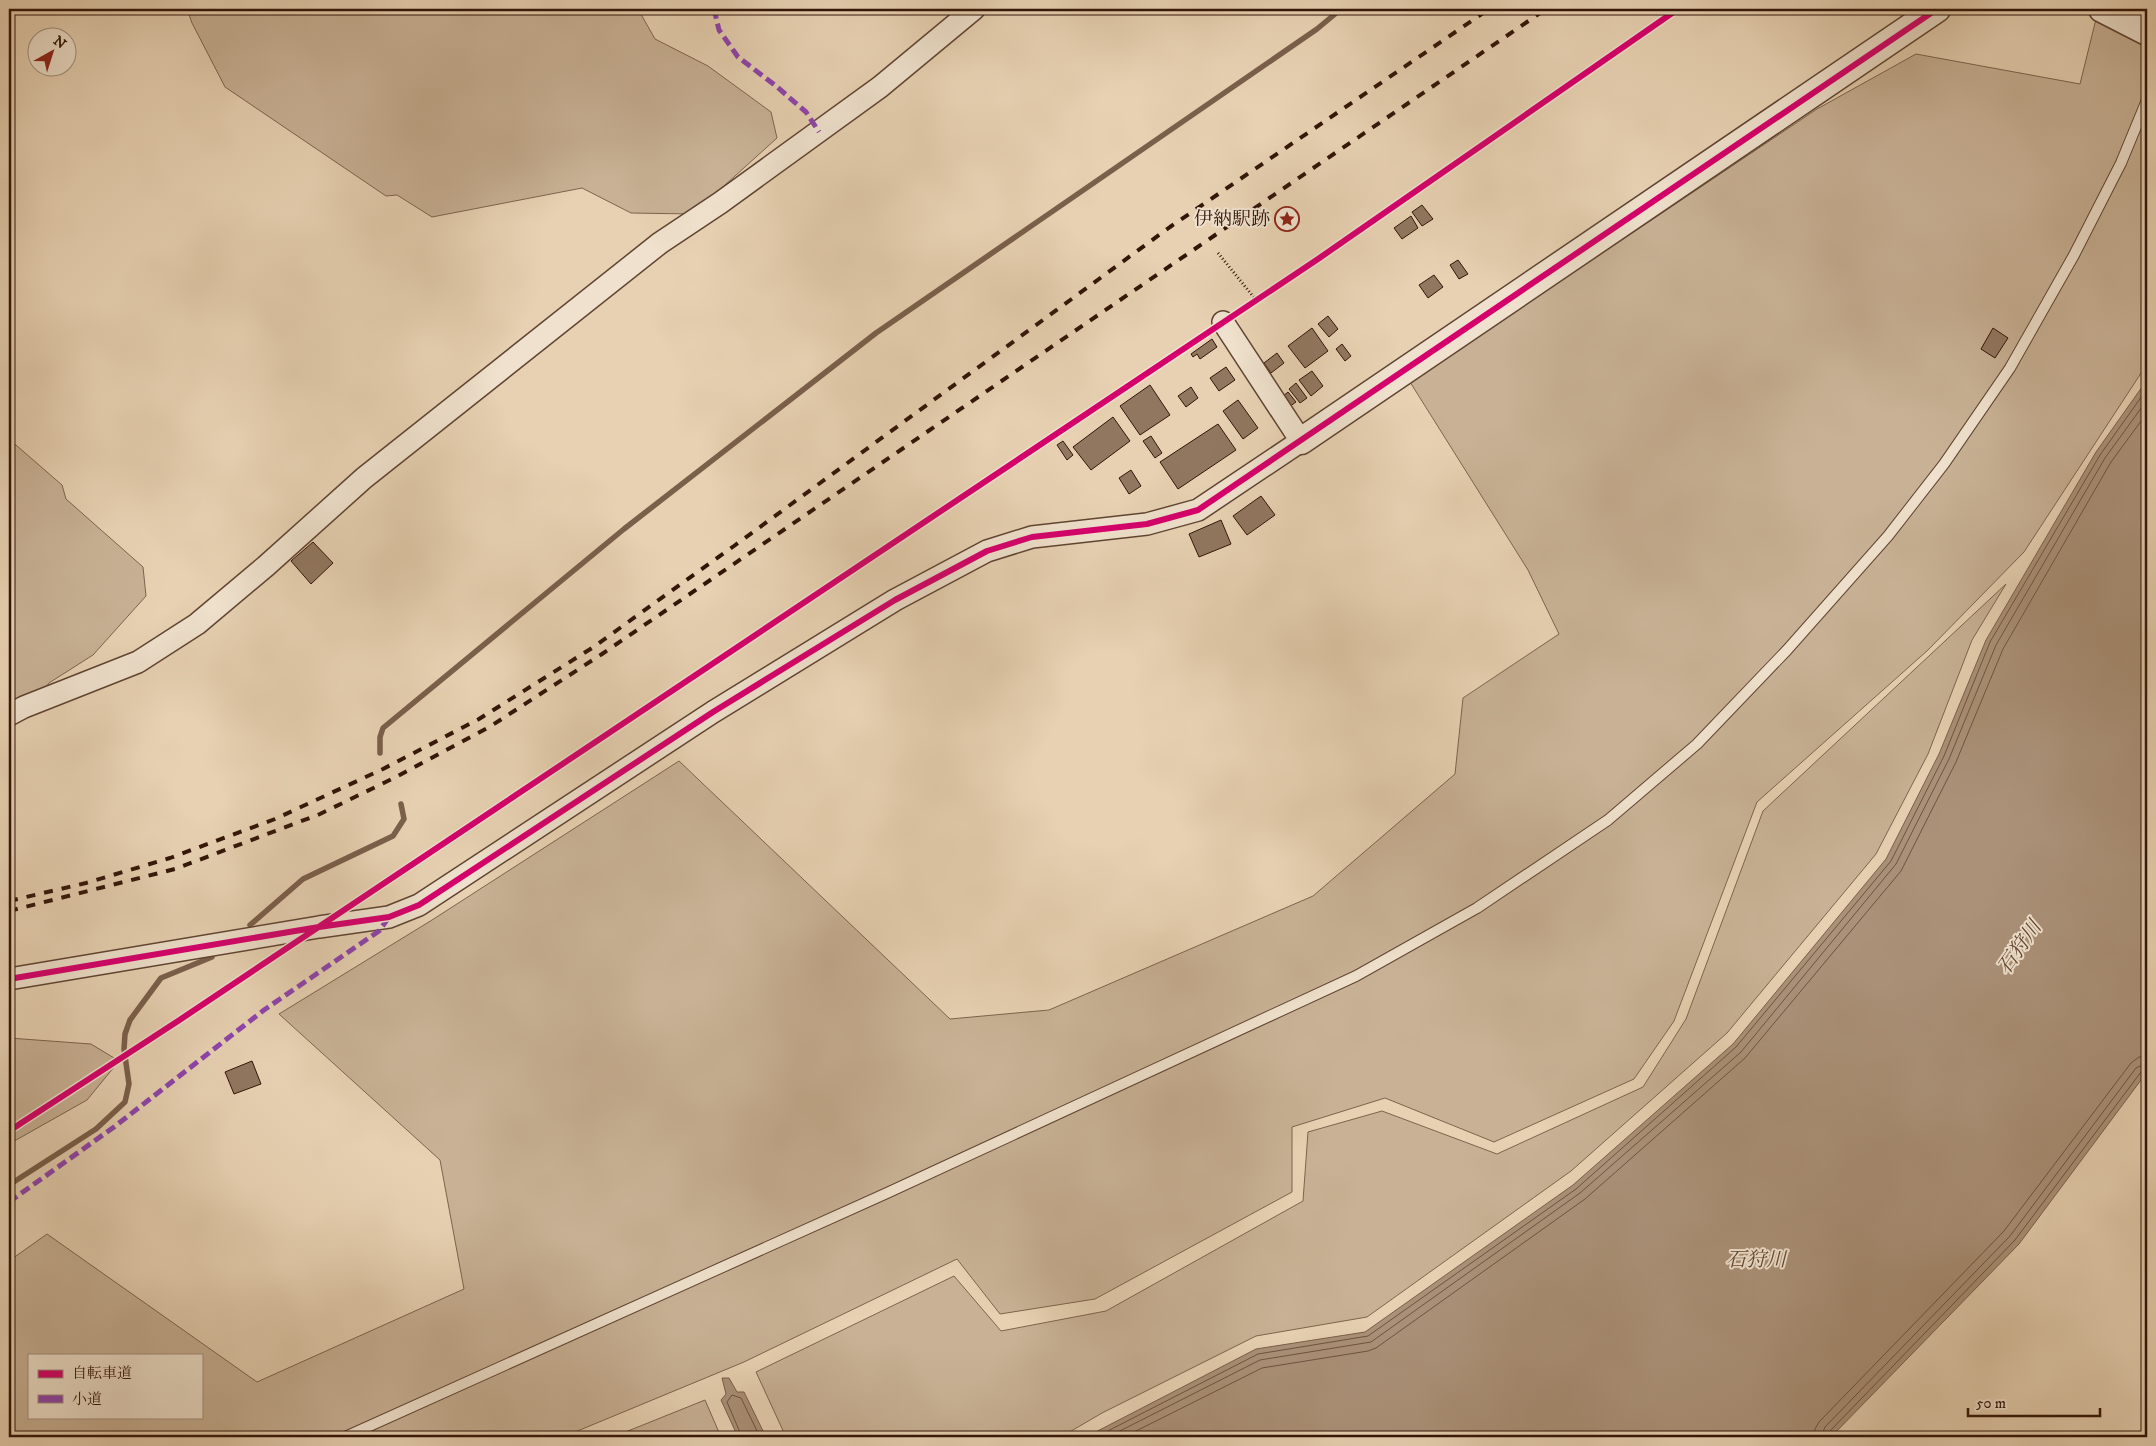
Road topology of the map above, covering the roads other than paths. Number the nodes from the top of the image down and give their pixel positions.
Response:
1 (974, 9) edge
2 (1937, 9) edge
3 (2102, 9) edge
4 (2147, 32) edge
5 (2147, 100) edge
6 (1223, 322) road end
7 (1300, 441) junction
8 (9, 715) edge
9 (9, 979) edge
10 (346, 1437) edge

1 - 8 street
2 - 7 street
3 - 4 street
5 - 10 lane
6 - 7 street
7 - 9 street

